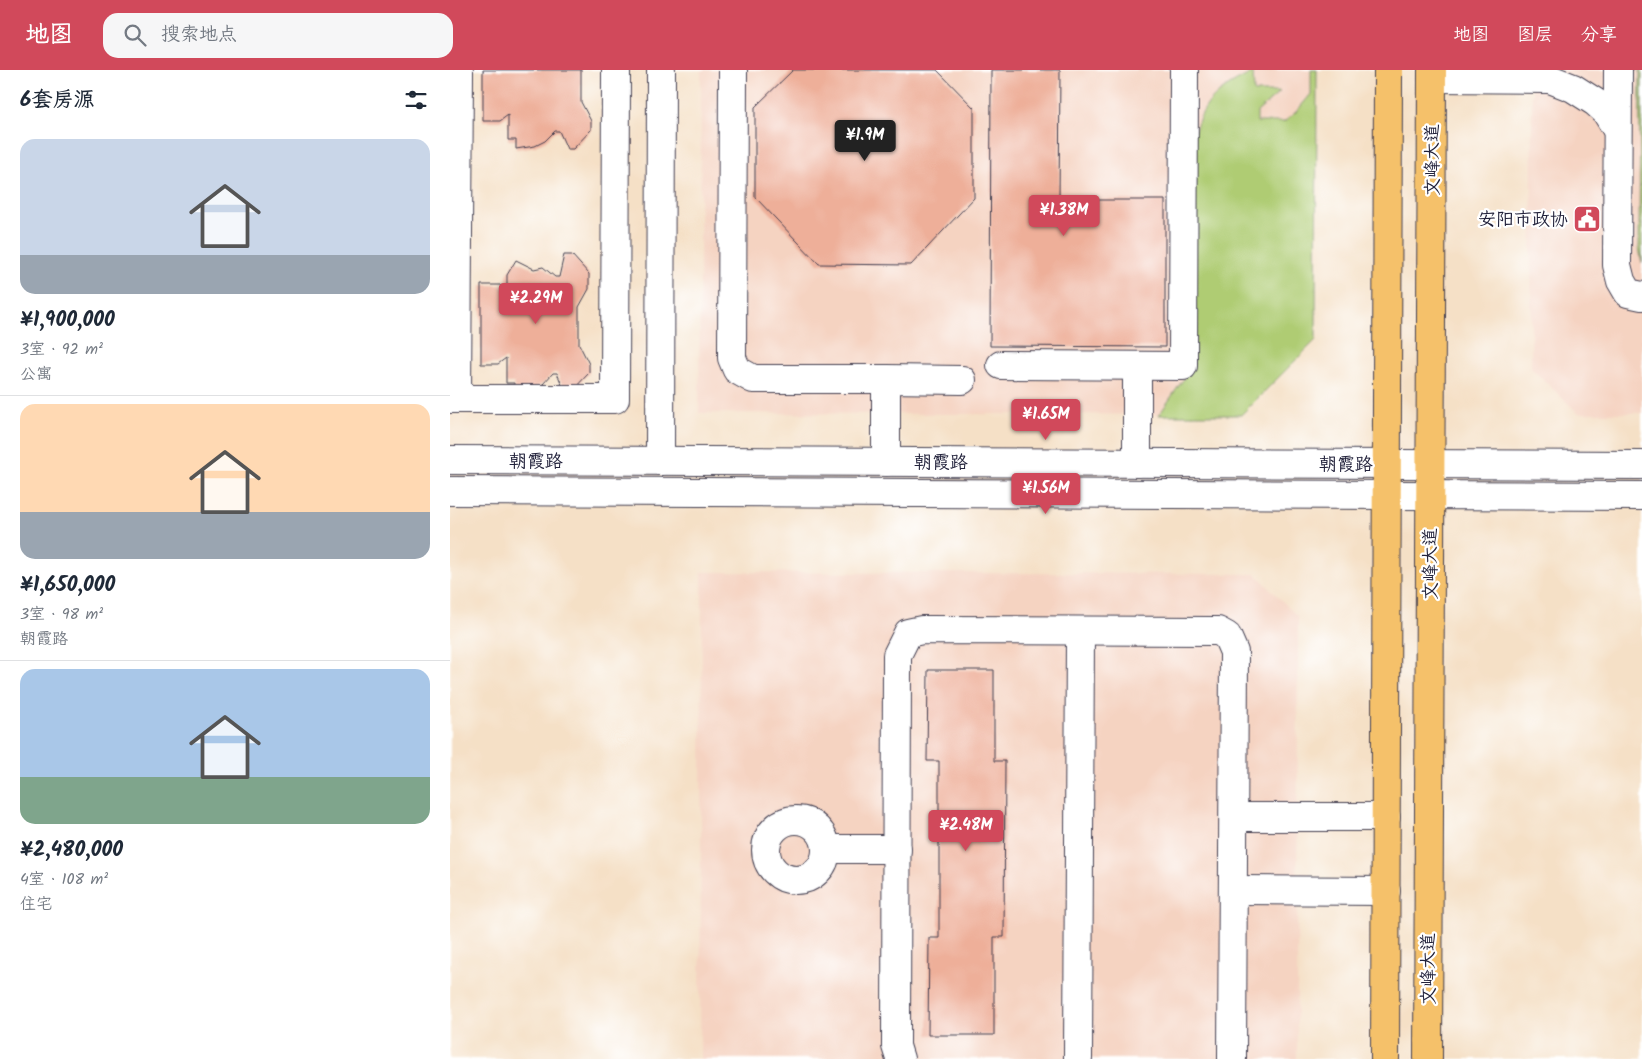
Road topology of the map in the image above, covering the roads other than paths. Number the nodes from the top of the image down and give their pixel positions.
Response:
1 (459, 70) edge
2 (616, 70) edge
3 (661, 70) edge
4 (733, 70) edge
5 (1184, 70) edge
6 (1388, 70) edge
7 (1618, 70) edge
8 (1432, 74) edge
9 (1618, 130) junction
10 (1642, 296) edge
11 (1001, 365) dead end
12 (1137, 366) junction
13 (886, 380) junction
14 (962, 380) dead end
15 (454, 399) edge
16 (450, 460) edge
17 (660, 461) junction
18 (886, 462) junction
19 (1137, 463) junction
20 (1387, 464) junction
21 (1430, 464) junction
22 (1642, 465) edge
23 (450, 491) edge
24 (1386, 495) junction
25 (1430, 495) junction
26 (1642, 496) edge
27 (1080, 631) junction
28 (1234, 816) junction
29 (1386, 817) junction
30 (826, 850) dead end
31 (896, 850) junction
32 (1234, 890) junction
33 (1386, 891) junction
34 (900, 1059) edge
35 (1078, 1059) edge
36 (1232, 1059) edge
37 (1385, 1059) edge
38 (1428, 1059) edge

1 - 15 street
2 - 15 street
3 - 17 street
4 - 13 street
5 - 12 street
6 - 20 main road
7 - 9 street
8 - 9 street
8 - 21 main road, 文峰大道
9 - 10 street
11 - 12 street
12 - 19 street
13 - 14 street
13 - 18 street
16 - 17 street, 朝霞路
17 - 18 street, 朝霞路
18 - 19 street, 朝霞路
19 - 20 street, 朝霞路
20 - 21 street, 朝霞路
20 - 24 main road
21 - 22 street, 朝霞路
21 - 25 main road, 文峰大道
23 - 24 street, 朝霞路
24 - 25 street, 朝霞路
24 - 29 main road
25 - 26 street, 朝霞路
25 - 38 main road, 文峰大道
27 - 28 street
27 - 31 street
27 - 35 street
28 - 29 street
28 - 32 street
29 - 33 main road
30 - 31 street
31 - 34 street
32 - 33 street
32 - 36 street
33 - 37 main road

